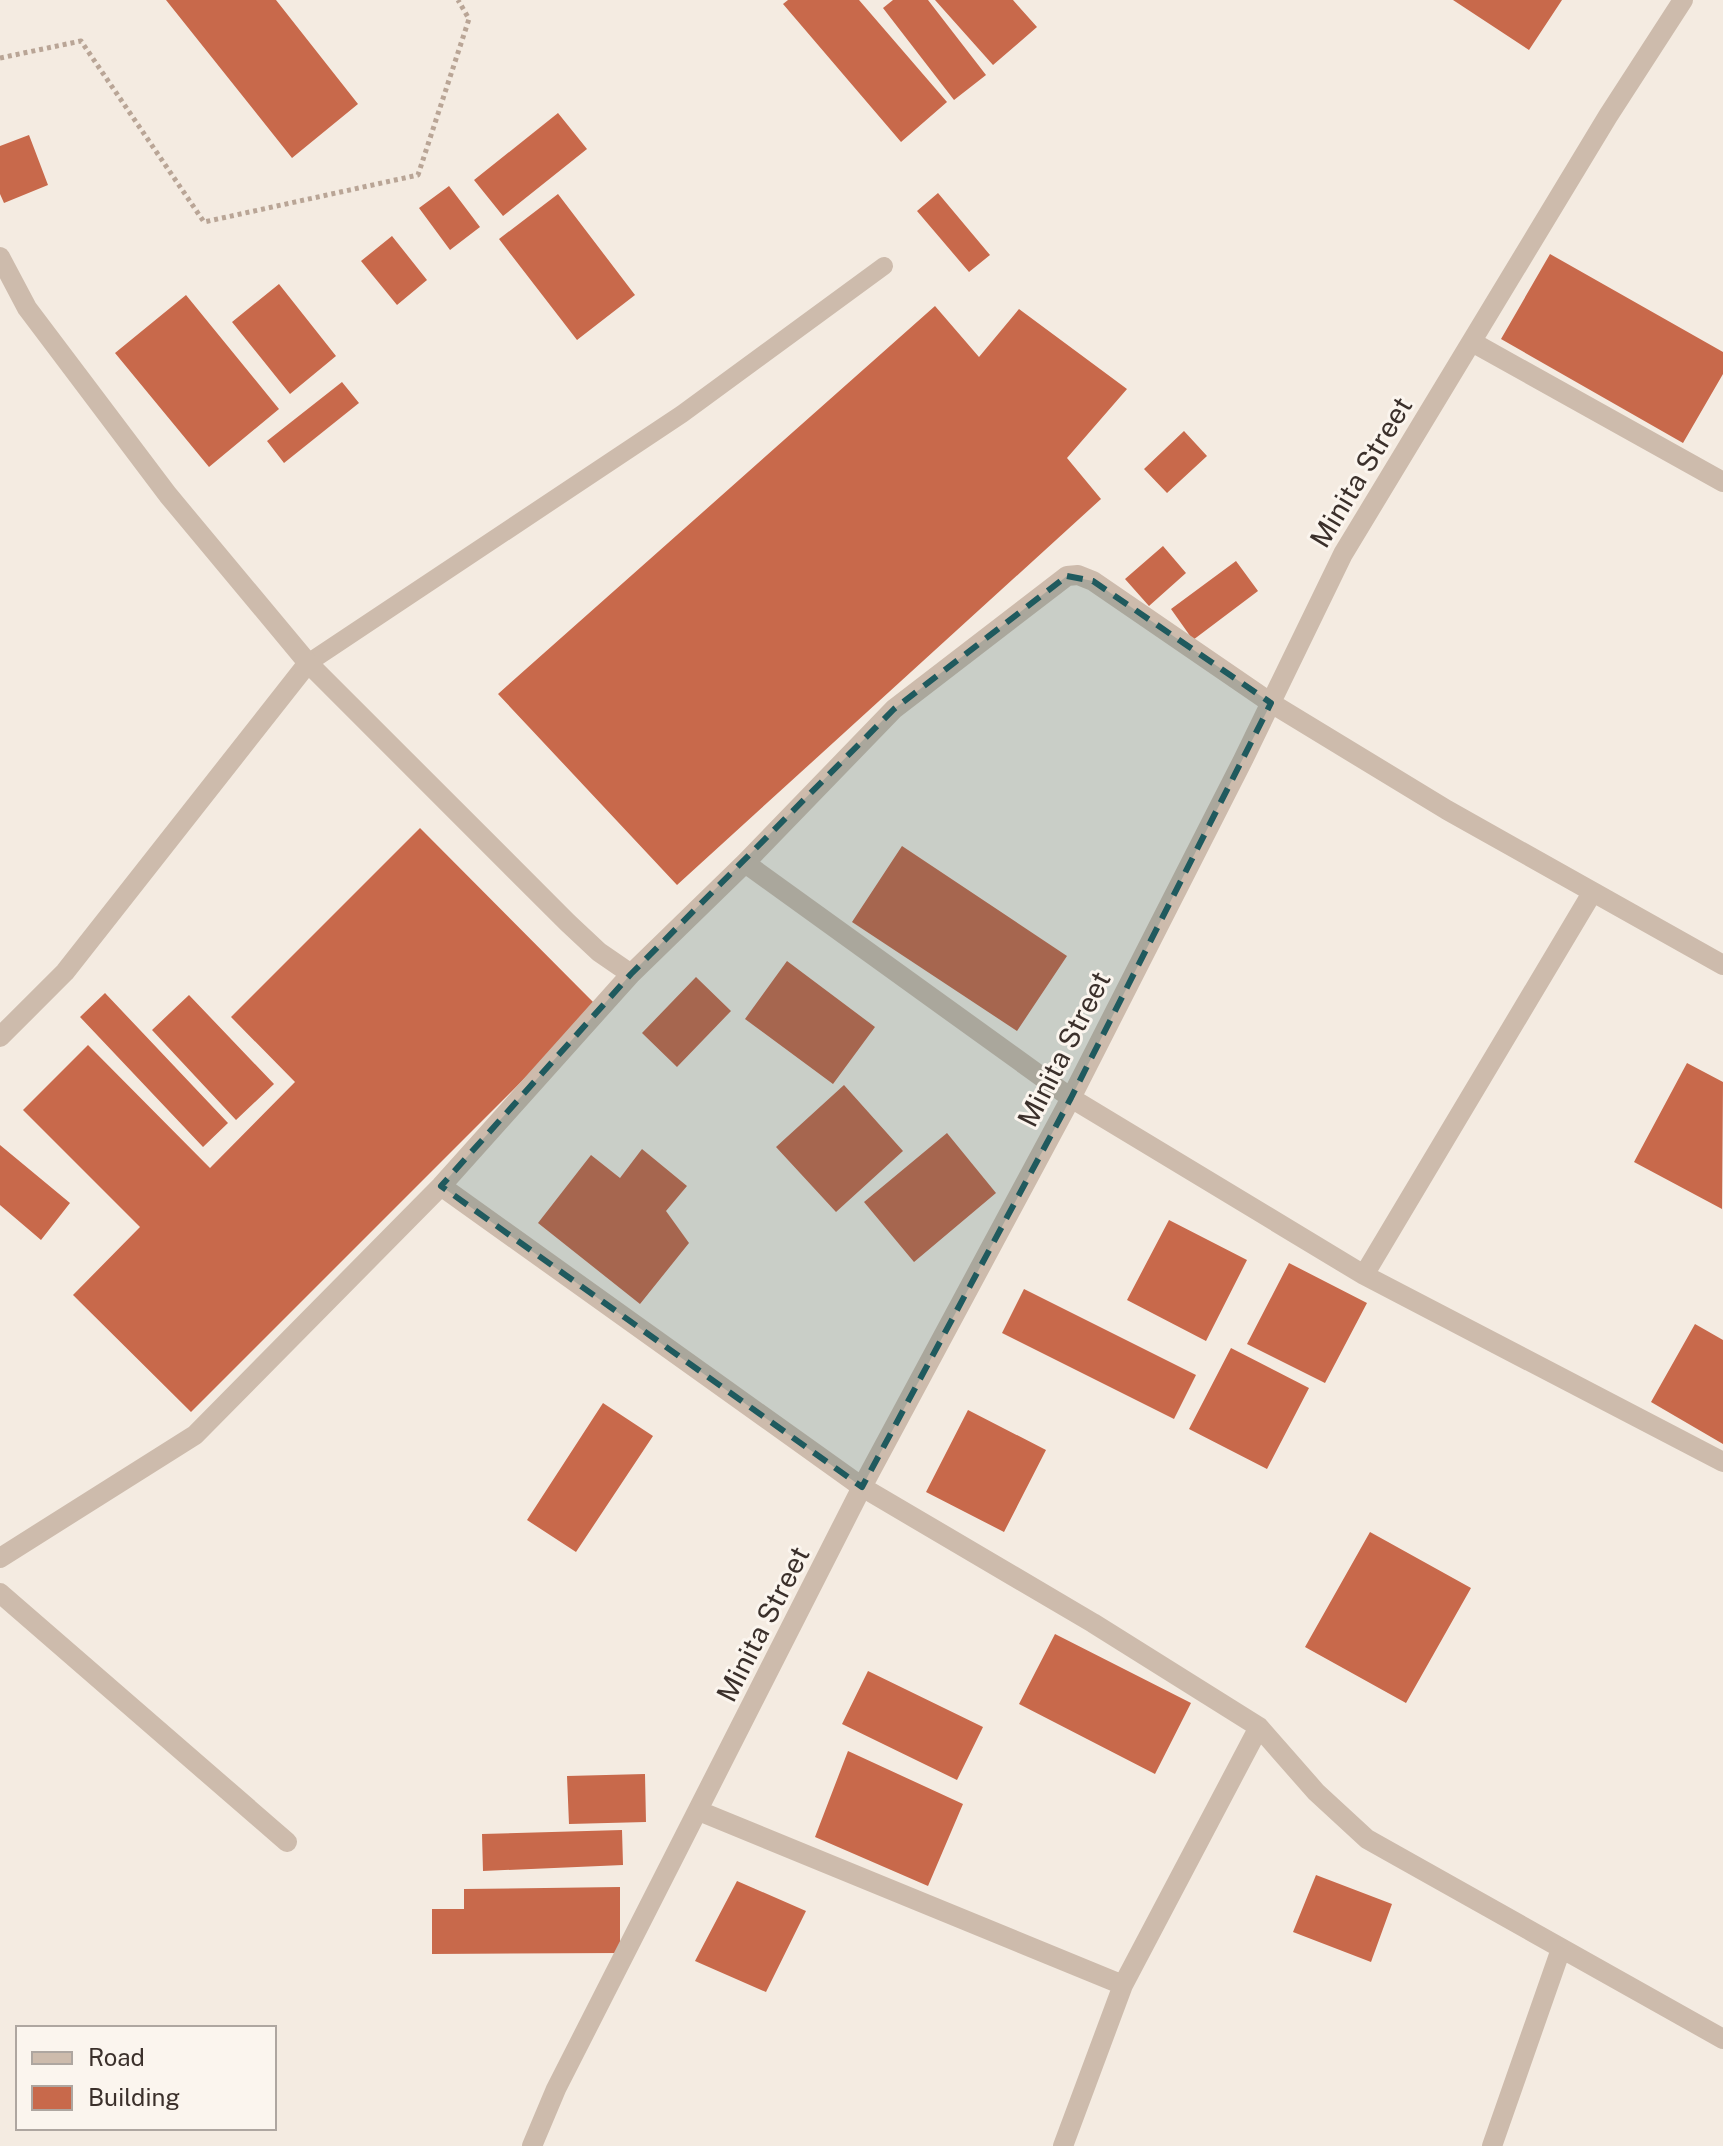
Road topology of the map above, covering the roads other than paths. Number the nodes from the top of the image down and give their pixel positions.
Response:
1 (1683, 0) edge
2 (0, 257) edge
3 (884, 266) dead end
4 (1472, 342) junction
5 (1723, 482) edge
6 (308, 663) junction
7 (1271, 703) junction
8 (745, 863) junction
9 (1592, 893) junction
10 (1723, 965) edge
11 (631, 974) junction
12 (0, 1037) edge
13 (1071, 1098) junction
14 (441, 1186) junction
15 (1364, 1275) junction
16 (1723, 1462) edge
17 (862, 1487) junction
18 (0, 1558) edge
19 (0, 1593) edge
20 (1259, 1727) junction
21 (699, 1811) junction
22 (287, 1842) dead end
23 (1561, 1949) junction
24 (1123, 1985) junction
25 (1723, 2039) edge
26 (532, 2146) edge
27 (1063, 2146) edge
28 (1492, 2146) edge

1 - 4 street, Minita Street
2 - 6 street
3 - 6 lane
4 - 5 street
4 - 7 street, Minita Street
6 - 11 street
6 - 12 street
7 - 8 street
7 - 9 street
7 - 13 street, Minita Street
8 - 11 street
8 - 13 street
9 - 10 street
9 - 15 street
11 - 14 street
13 - 15 street
13 - 17 street, Minita Street
14 - 17 street
14 - 18 street
15 - 16 street
17 - 20 street
17 - 21 street, Minita Street
19 - 22 street
20 - 23 street
20 - 24 street
21 - 24 street
21 - 26 street, Minita Street
23 - 25 street
23 - 28 street
24 - 27 street

